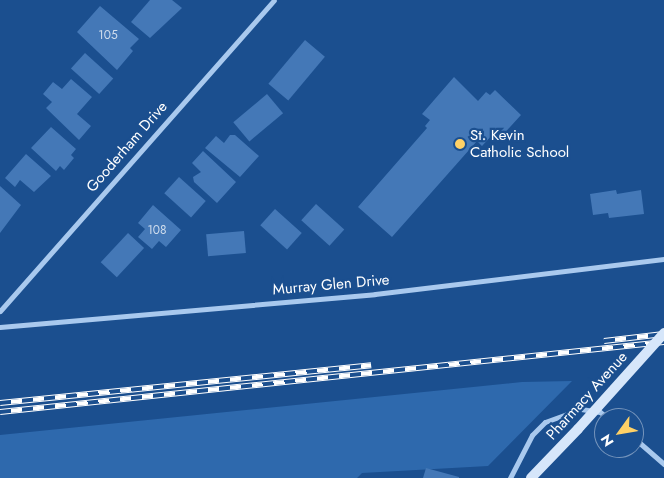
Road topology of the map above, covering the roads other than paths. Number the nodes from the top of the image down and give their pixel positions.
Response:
1 (274, 0) edge
2 (664, 260) edge
3 (0, 311) edge
4 (0, 327) edge
5 (664, 333) edge
6 (594, 411) edge
7 (644, 447) edge
8 (664, 464) edge
9 (510, 478) edge
10 (532, 478) edge

1 - 3 street, Gooderham Drive
2 - 4 street, Murray Glen Drive
5 - 10 street, Pharmacy Avenue, bridge
6 - 9 street
7 - 8 street

